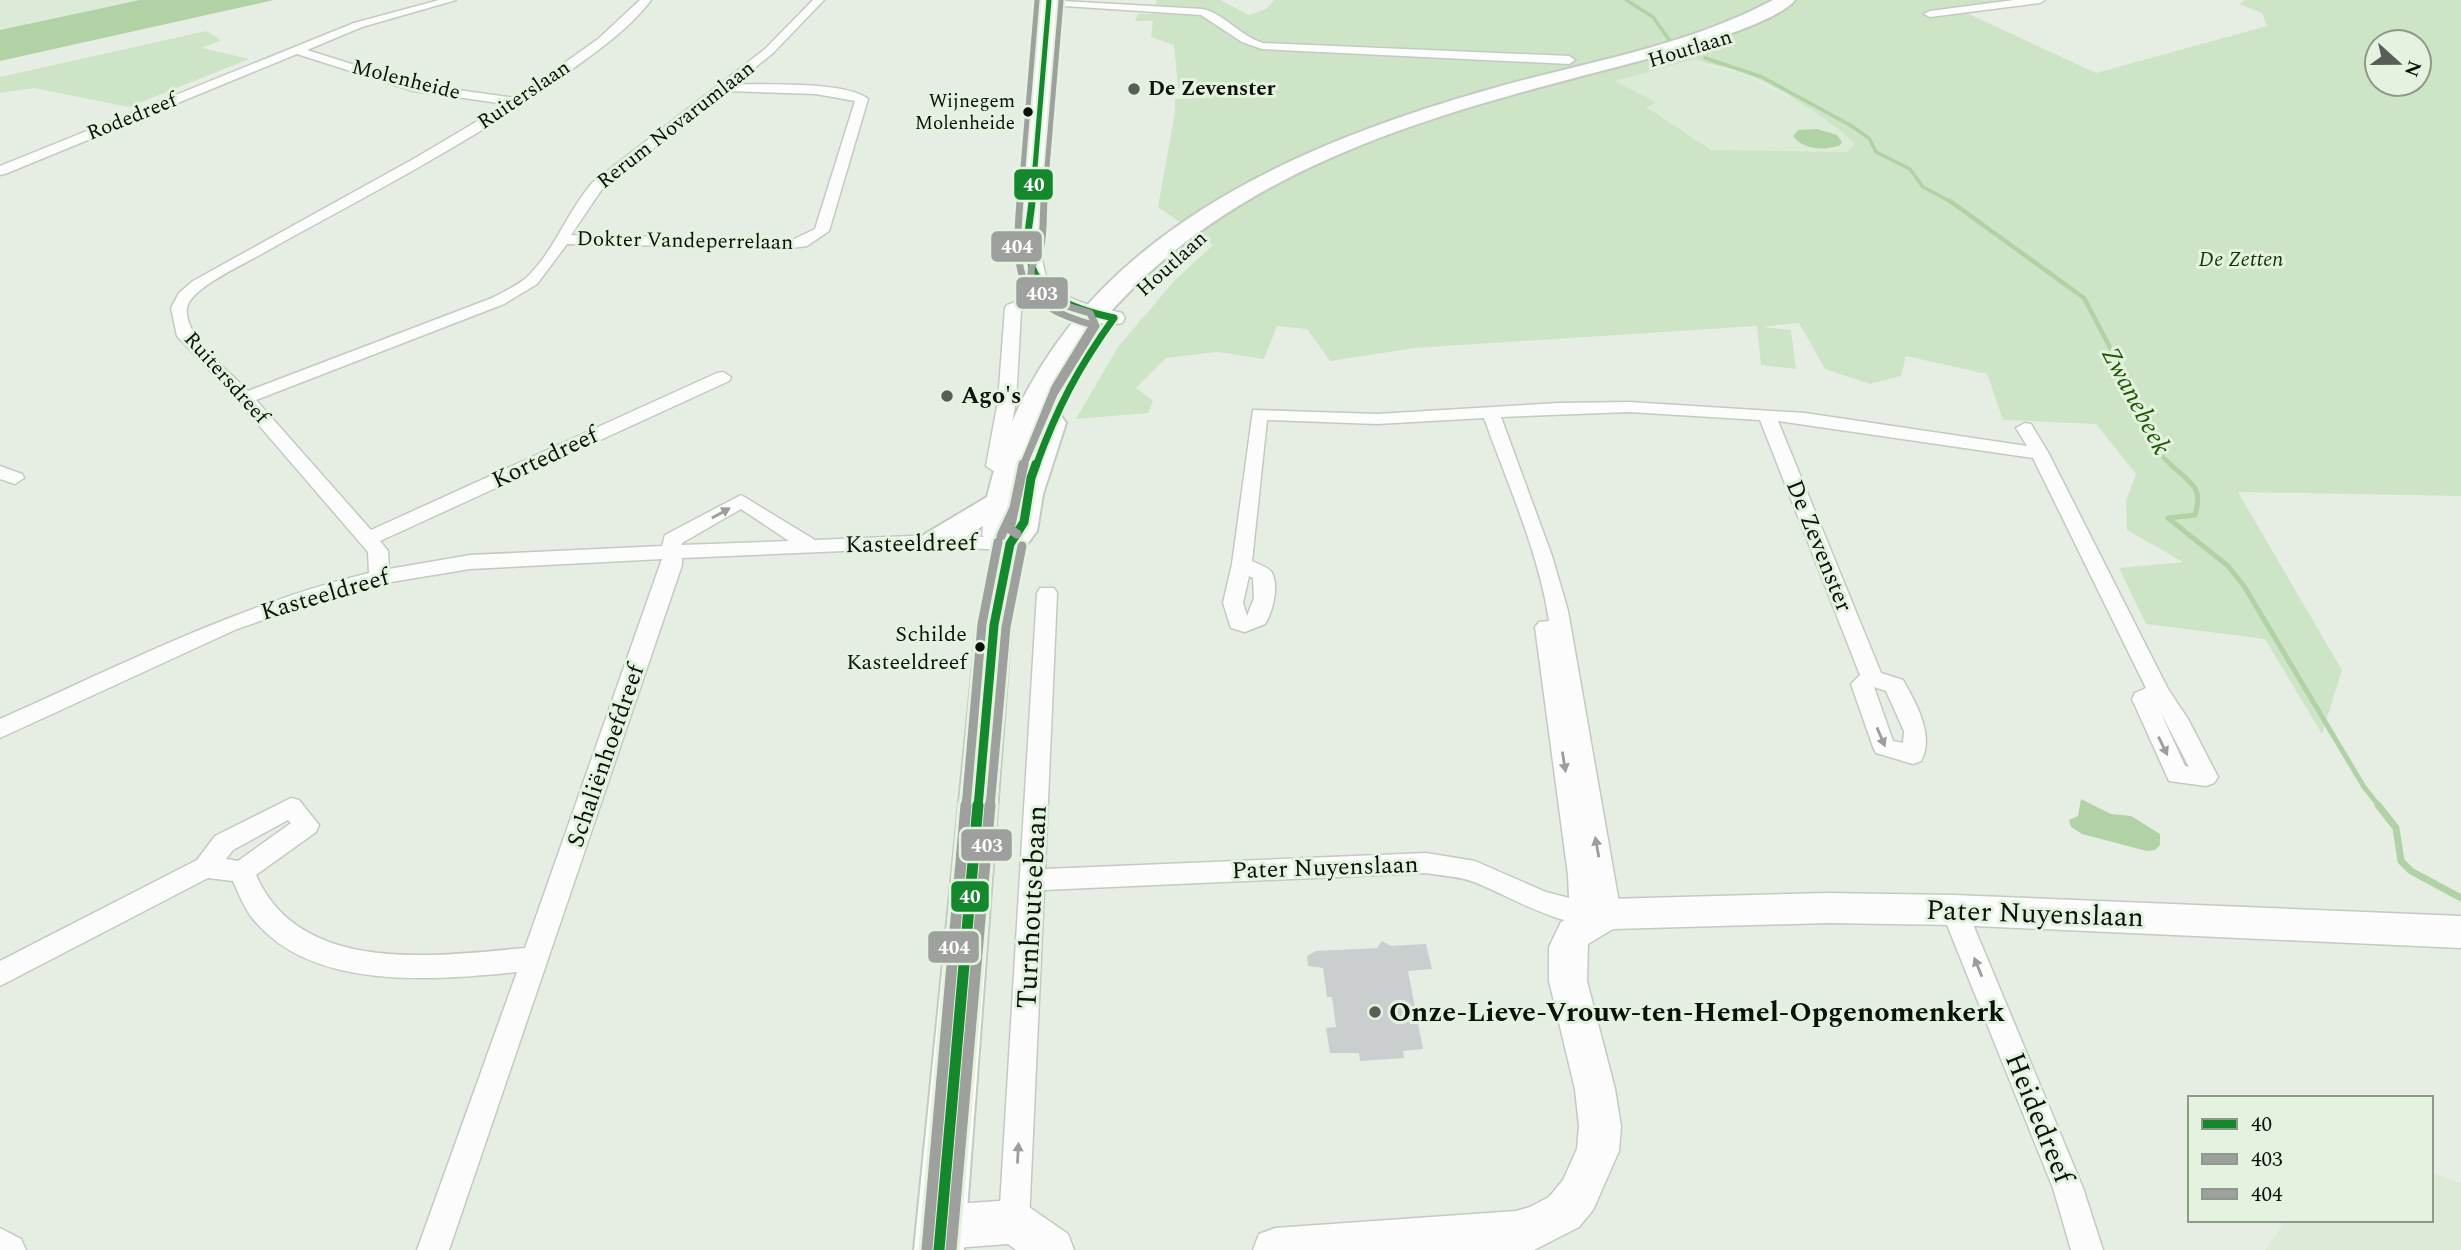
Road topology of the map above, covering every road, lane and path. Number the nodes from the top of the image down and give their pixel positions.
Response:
1 (451, 0) edge
2 (646, 0) edge
3 (819, 0) edge
4 (2040, 0) edge
5 (1049, 1) edge
6 (1795, 1) edge
7 (1930, 14) dead end
8 (295, 50) junction
9 (1569, 60) dead end
10 (723, 87) junction
11 (519, 102) junction
12 (0, 171) edge
13 (392, 176) joint
14 (561, 239) junction
15 (1042, 297) junction
16 (1099, 321) junction
17 (723, 377) dead end
18 (245, 398) junction
19 (1484, 412) junction
20 (1766, 414) junction
21 (2025, 428) dead end
22 (2040, 454) junction
23 (995, 466) dead end
24 (999, 503) junction
25 (368, 539) junction
26 (936, 541) junction
27 (813, 547) junction
28 (672, 552) junction
29 (1008, 553) junction
30 (1242, 564) dead end
31 (379, 577) junction
32 (1047, 593) dead end
33 (1872, 678) dead end
34 (2159, 692) dead end
35 (0, 729) edge
36 (206, 867) junction
37 (242, 872) junction
38 (1034, 880) junction
39 (1954, 910) junction
40 (1595, 913) junction
41 (2461, 932) edge
42 (536, 959) junction
43 (0, 974) edge
44 (1014, 1222) junction
45 (940, 1239) edge
46 (0, 1243) edge
47 (1457, 1244) edge
48 (10, 1250) edge
49 (433, 1250) edge
50 (1052, 1250) edge
51 (1275, 1250) edge
52 (2087, 1250) edge

1 - 8 street, Rodedreef
2 - 11 street, Ruiterslaan
3 - 10 street, Rerum Novarumlaan
4 - 7 street
5 - 9 street
5 - 15 street
6 - 16 main road, Houtlaan
8 - 11 street, Molenheide
8 - 12 street, Rodedreef
10 - 14 street, Rerum Novarumlaan
10 - 14 street, Dokter Vandeperrelaan
11 - 13 street, Ruiterslaan
13 - 18 street, Ruitersdreef
14 - 18 street, Rerum Novarumlaan
15 - 16 street
15 - 23 street
16 - 24 main road, Houtlaan
16 - 29 main road, Houtlaan
17 - 25 street, Kortedreef
18 - 25 street, Ruitersdreef
19 - 20 street
19 - 30 street
19 - 40 street
20 - 22 street
20 - 33 street, De Zevenster
21 - 22 street
22 - 34 street
24 - 26 main road
24 - 29 main road, Houtlaan
25 - 31 street, Ruitersdreef
26 - 27 street, Kasteeldreef
26 - 29 street, Kasteeldreef
27 - 28 street, Kasteeldreef
28 -> 27 street, Kasteeldreef
28 - 31 street, Kasteeldreef
28 - 42 street, Schaliënhoefdreef
29 - 45 main road
31 - 35 street, Kasteeldreef
32 - 38 street, Turnhoutsebaan
36 - 37 street
36 - 37 street
36 - 43 street
37 - 42 street
38 - 40 street, Pater Nuyenslaan
44 -> 38 street, Turnhoutsebaan
39 - 40 street, Pater Nuyenslaan
39 - 41 street, Pater Nuyenslaan
52 -> 39 street, Heidedreef
40 - 47 street, Pater Nuyenslaan
42 - 49 street, Schaliënhoefdreef
44 - 45 street
44 - 50 street
46 - 48 street
47 - 51 street, Pater Nuyenslaan

